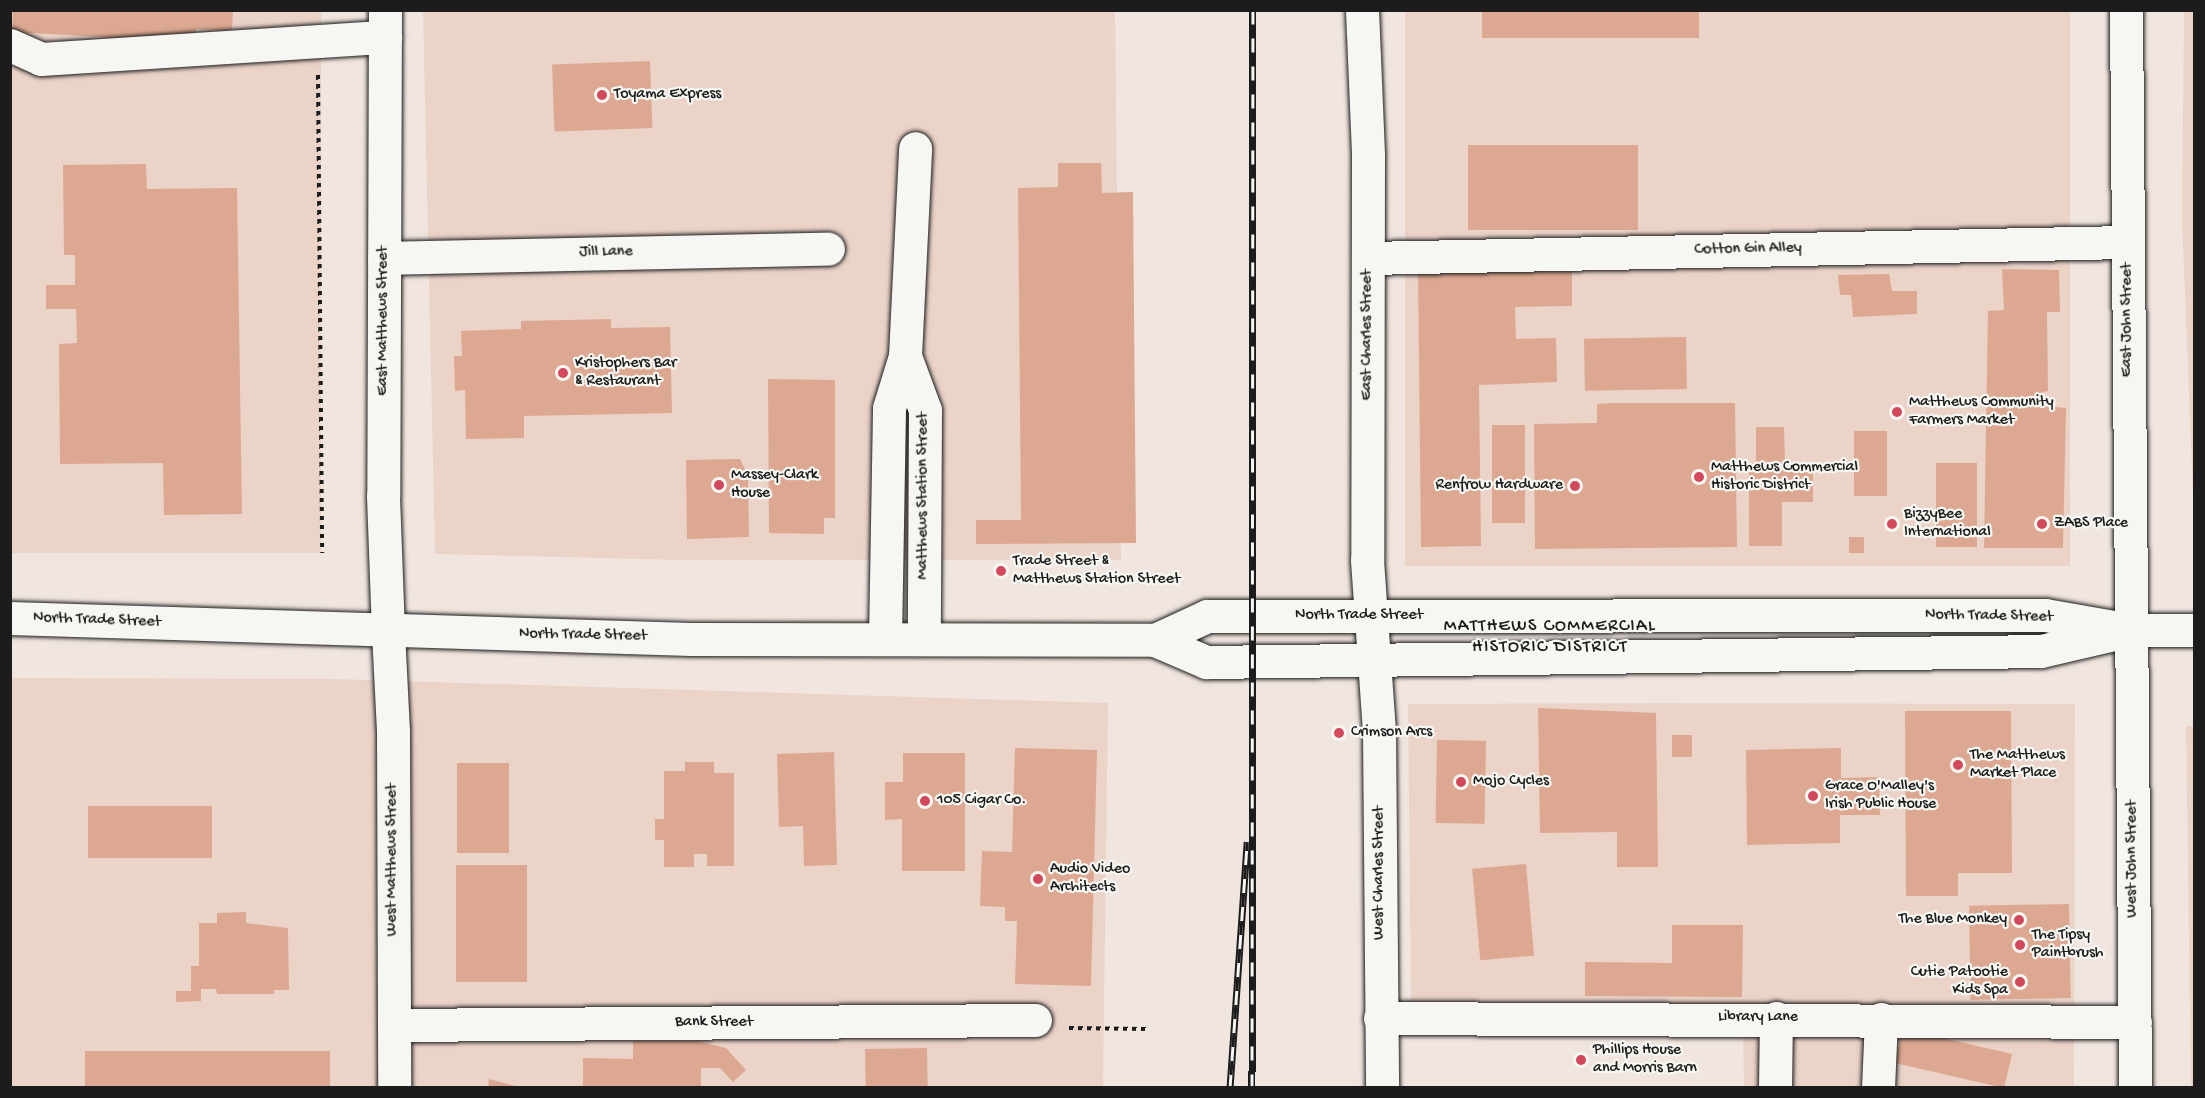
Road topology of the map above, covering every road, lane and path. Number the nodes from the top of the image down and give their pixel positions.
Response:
1 (1362, 10) edge
2 (2126, 10) edge
3 (385, 24) edge
4 (10, 45) edge
5 (318, 70) dead end
6 (915, 148) dead end
7 (2128, 242) junction
8 (828, 249) dead end
9 (384, 258) junction
10 (1368, 258) junction
11 (905, 356) junction
12 (322, 553) dead end
13 (1372, 616) junction
14 (10, 618) edge
15 (2132, 630) junction
16 (2194, 630) edge
17 (388, 632) junction
18 (885, 639) junction
19 (924, 639) junction
20 (1155, 640) junction
21 (1374, 659) junction
22 (1380, 1018) junction
23 (1776, 1018) junction
24 (1881, 1018) junction
25 (1035, 1020) dead end
26 (2135, 1022) junction
27 (394, 1025) junction
28 (1072, 1029) dead end
29 (1146, 1029) dead end
30 (394, 1088) edge
31 (1382, 1088) edge
32 (1775, 1088) edge
33 (1878, 1088) edge
34 (2135, 1088) edge

1 - 10 main road, East Charles Street
2 - 7 main road, East John Street
3 - 4 main road
3 - 9 main road, East Matthews Street
5 - 12 path
6 - 11 main road, Matthews Station Street
7 - 10 main road, Cotton Gin Alley
7 - 15 main road, East John Street
8 - 9 main road, Jill Lane
9 - 17 main road, East Matthews Street
10 - 13 main road, East Charles Street
11 - 18 main road, Matthews Station Street
11 - 19 main road, Matthews Station Street
13 - 15 main road, North Trade Street
13 - 20 main road, North Trade Street
13 - 21 main road, East Charles Street
14 - 17 main road, North Trade Street
15 - 16 main road
15 - 21 main road, North Trade Street
15 - 26 main road, West John Street
17 - 18 main road, North Trade Street
17 - 27 main road, West Matthews Street
18 - 19 main road, North Trade Street
19 - 20 main road, North Trade Street
20 - 21 main road, North Trade Street
21 - 22 main road, West Charles Street
22 - 23 main road, Library Lane
22 - 31 main road, West Charles Street
23 - 24 main road, Library Lane
23 - 32 main road
24 - 26 main road, Library Lane
24 - 33 main road
25 - 27 main road, Bank Street
26 - 34 main road, West John Street
27 - 30 main road, West Matthews Street
28 - 29 path

